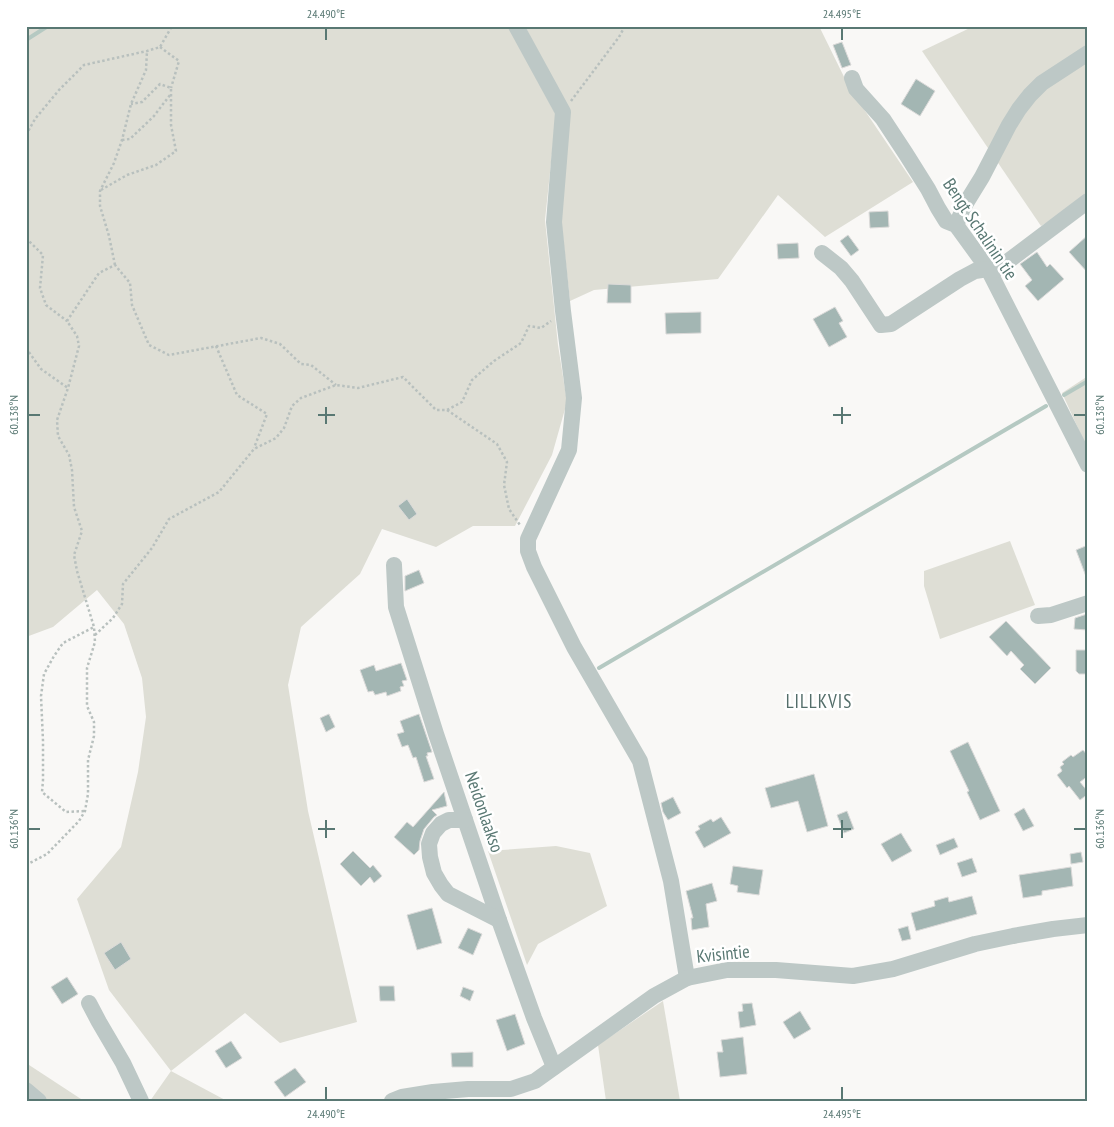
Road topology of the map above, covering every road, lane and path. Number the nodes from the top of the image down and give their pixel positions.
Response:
1 (172, 26) edge
2 (516, 26) edge
3 (625, 26) edge
4 (160, 47) junction
5 (147, 51) junction
6 (1088, 53) edge
7 (852, 78) dead end
8 (171, 88) junction
9 (171, 94) junction
10 (132, 104) junction
11 (563, 112) junction
12 (26, 135) edge
13 (122, 140) junction
14 (100, 191) junction
15 (1088, 201) edge
16 (956, 225) junction
17 (26, 238) edge
18 (822, 253) dead end
19 (115, 264) junction
20 (988, 269) junction
21 (563, 311) junction
22 (67, 321) junction
23 (216, 346) junction
24 (26, 348) edge
25 (336, 385) junction
26 (68, 388) junction
27 (447, 410) junction
28 (254, 449) junction
29 (1088, 465) edge
30 (528, 539) junction
31 (394, 566) dead end
32 (1088, 603) edge
33 (1038, 616) dead end
34 (94, 627) junction
35 (95, 634) junction
36 (85, 810) junction
37 (465, 820) junction
38 (26, 865) edge
39 (499, 920) junction
40 (1088, 925) edge
41 (687, 978) junction
42 (89, 1003) dead end
43 (554, 1067) junction
44 (26, 1090) edge
45 (511, 1095) edge
46 (39, 1101) edge
47 (141, 1101) edge
48 (392, 1101) edge

1 - 4 path
2 - 11 street
3 - 11 path
4 - 5 path
4 - 8 path
5 - 10 path
5 - 12 path
6 - 16 street
7 - 16 street, Bengt Schalinin tie
8 - 9 path
8 - 10 path
9 - 13 path
9 - 14 path
10 - 13 path
11 - 21 street
13 - 14 path
14 - 19 path
15 - 20 street
16 - 20 street, Bengt Schalinin tie
17 - 22 path
18 - 20 street
19 - 22 path
19 - 23 path
20 - 29 street, Bengt Schalinin tie
21 - 27 path
21 - 30 street
22 - 26 path
23 - 25 path
23 - 28 path
24 - 26 path
25 - 27 path
25 - 28 path
26 - 34 path
27 - 30 path
28 - 35 path
30 - 41 street
31 - 37 street, Neidonlaakso
32 - 33 street
34 - 35 path
34 - 36 path
35 - 36 path
36 - 38 path
37 - 39 street, Neidonlaakso
37 - 39 street
39 - 43 street, Neidonlaakso
40 - 41 street, Kvisintie
41 - 43 street, Kvisintie
42 - 47 street
43 - 45 street, Kvisintie
44 - 46 street
45 - 48 street, Kvisintie

